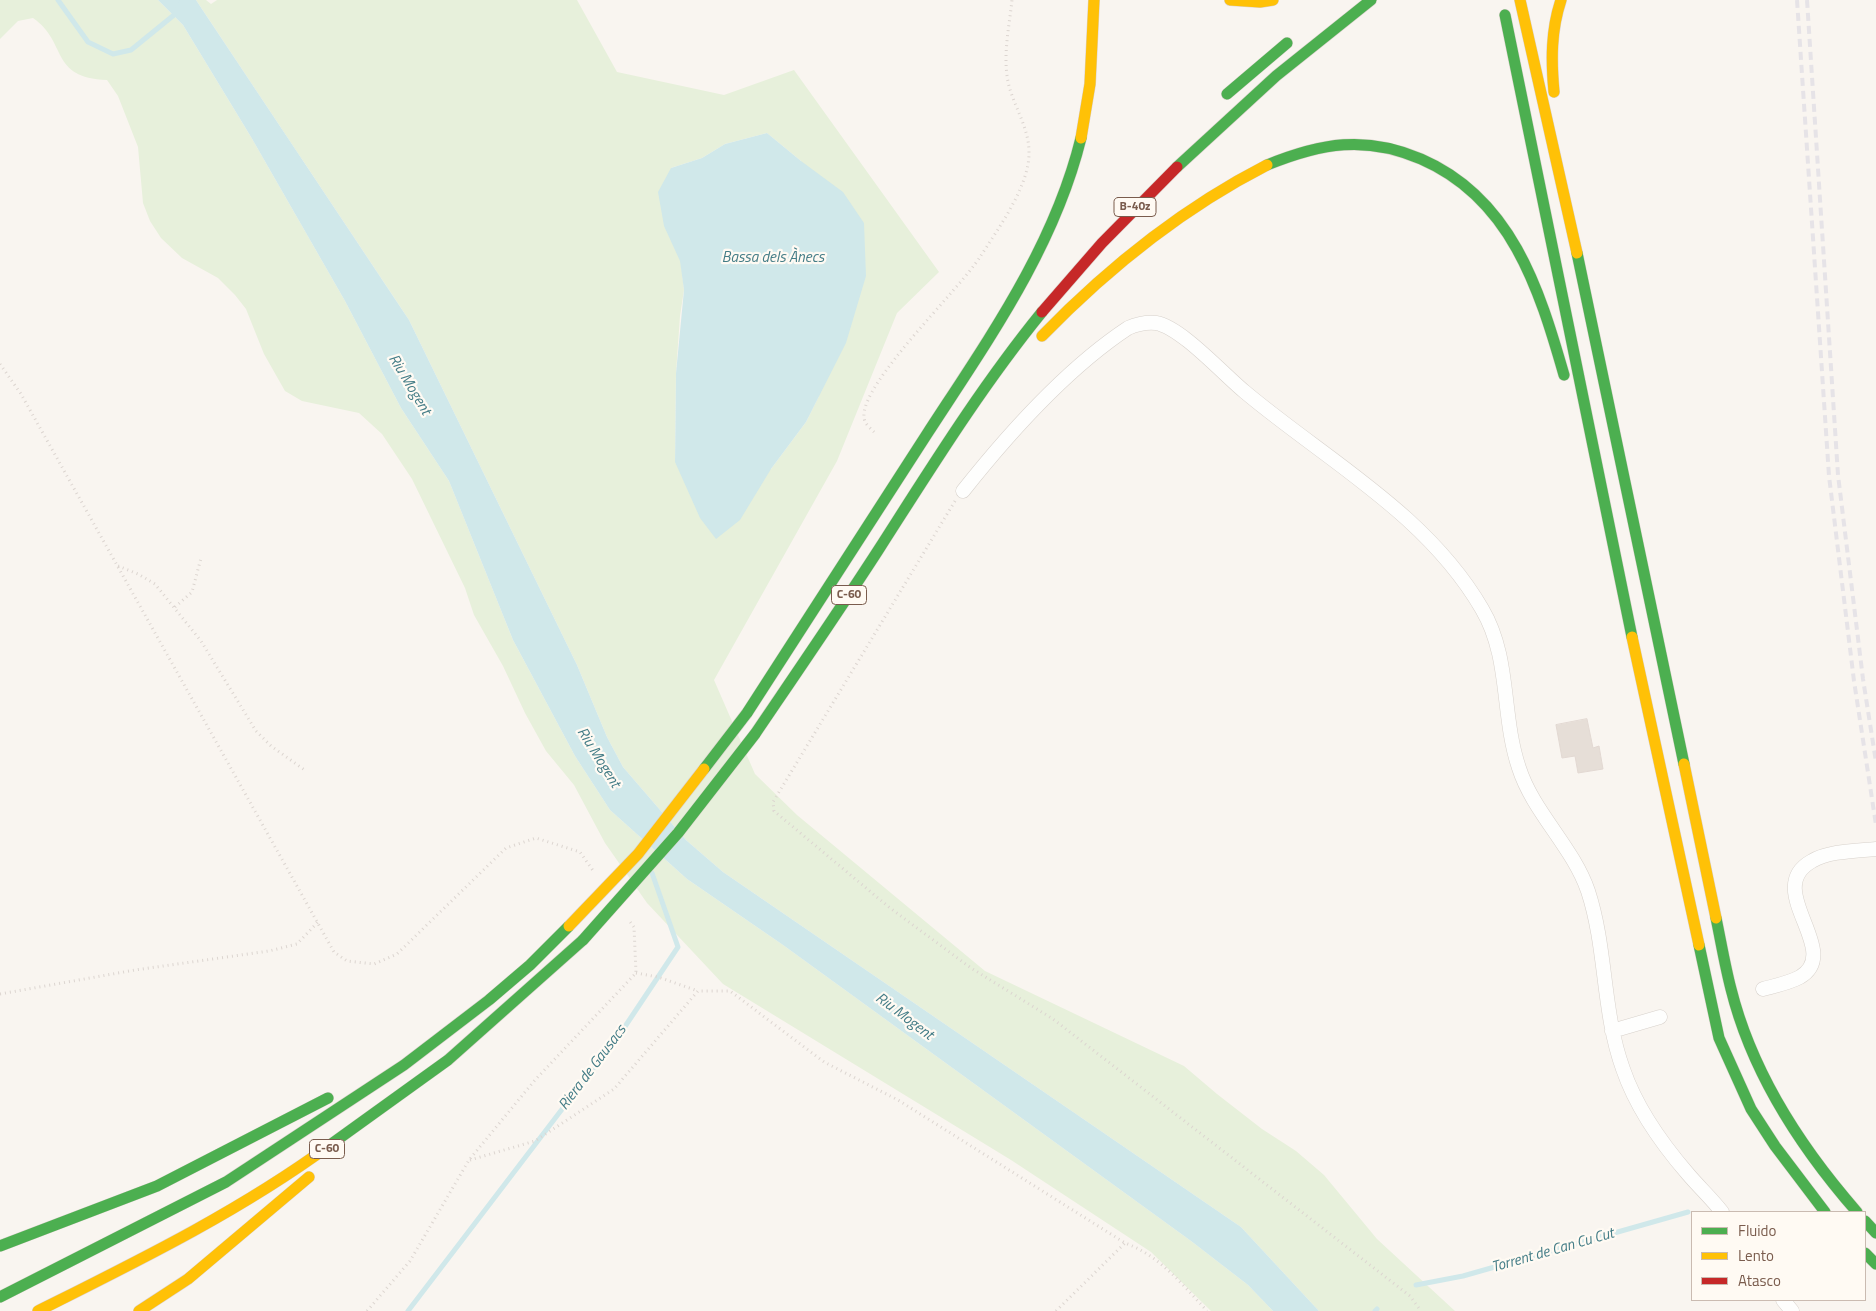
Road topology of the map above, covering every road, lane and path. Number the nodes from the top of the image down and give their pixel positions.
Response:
1 (1012, 0) edge
2 (1094, 0) edge
3 (1230, 0) edge
4 (1273, 0) edge
5 (1371, 0) edge
6 (1520, 0) edge
7 (1561, 0) edge
8 (1502, 2) dead end
9 (1294, 37) dead end
10 (1216, 104) dead end
11 (1560, 170) junction
12 (1003, 338) dead end
13 (1032, 348) dead end
14 (0, 364) edge
15 (1014, 369) dead end
16 (1587, 423) junction
17 (874, 432) dead end
18 (924, 439) junction
19 (940, 454) junction
20 (963, 491) joint
21 (201, 558) dead end
22 (117, 566) junction
23 (175, 607) junction
24 (306, 771) dead end
25 (1876, 849) edge
26 (580, 852) dead end
27 (318, 922) junction
28 (634, 927) dead end
29 (636, 973) junction
30 (1763, 989) dead end
31 (698, 991) junction
32 (0, 994) edge
33 (1660, 1017) dead end
34 (1612, 1031) junction
35 (404, 1065) junction
36 (414, 1084) junction
37 (469, 1160) junction
38 (1721, 1211) edge
39 (1824, 1211) edge
40 (1856, 1211) edge
41 (1866, 1222) edge
42 (1876, 1233) edge
43 (1125, 1243) junction
44 (0, 1246) edge
45 (1866, 1255) edge
46 (1876, 1264) edge
47 (0, 1298) edge
48 (38, 1311) edge
49 (139, 1311) edge
50 (367, 1311) edge
51 (1056, 1311) edge
52 (1207, 1311) edge
53 (1421, 1311) edge

1 - 17 path
2 - 18 highway
3 - 4 highway
5 - 19 highway, B-40z
6 - 11 highway
7 - 11 highway
8 - 16 highway
9 - 10 highway
11 - 40 highway
12 - 18 highway
13 - 16 highway
14 - 22 path
15 - 19 highway
16 - 39 highway
18 - 35 highway, C-60, bridge
19 - 36 highway, C-60, bridge
20 - 34 street
20 - 53 path
21 - 23 path
22 - 23 path
22 - 27 path
23 - 24 path
25 - 30 street
26 - 27 path
27 - 32 path
28 - 29 path
29 - 31 path
29 - 37 path
31 - 37 path
31 - 43 path
33 - 34 street
34 - 38 street
35 - 44 highway
35 - 47 highway, C-60
36 - 48 highway, C-60
36 - 49 highway
37 - 50 path
41 - 42 highway
43 - 51 path
43 - 52 path
45 - 46 highway

